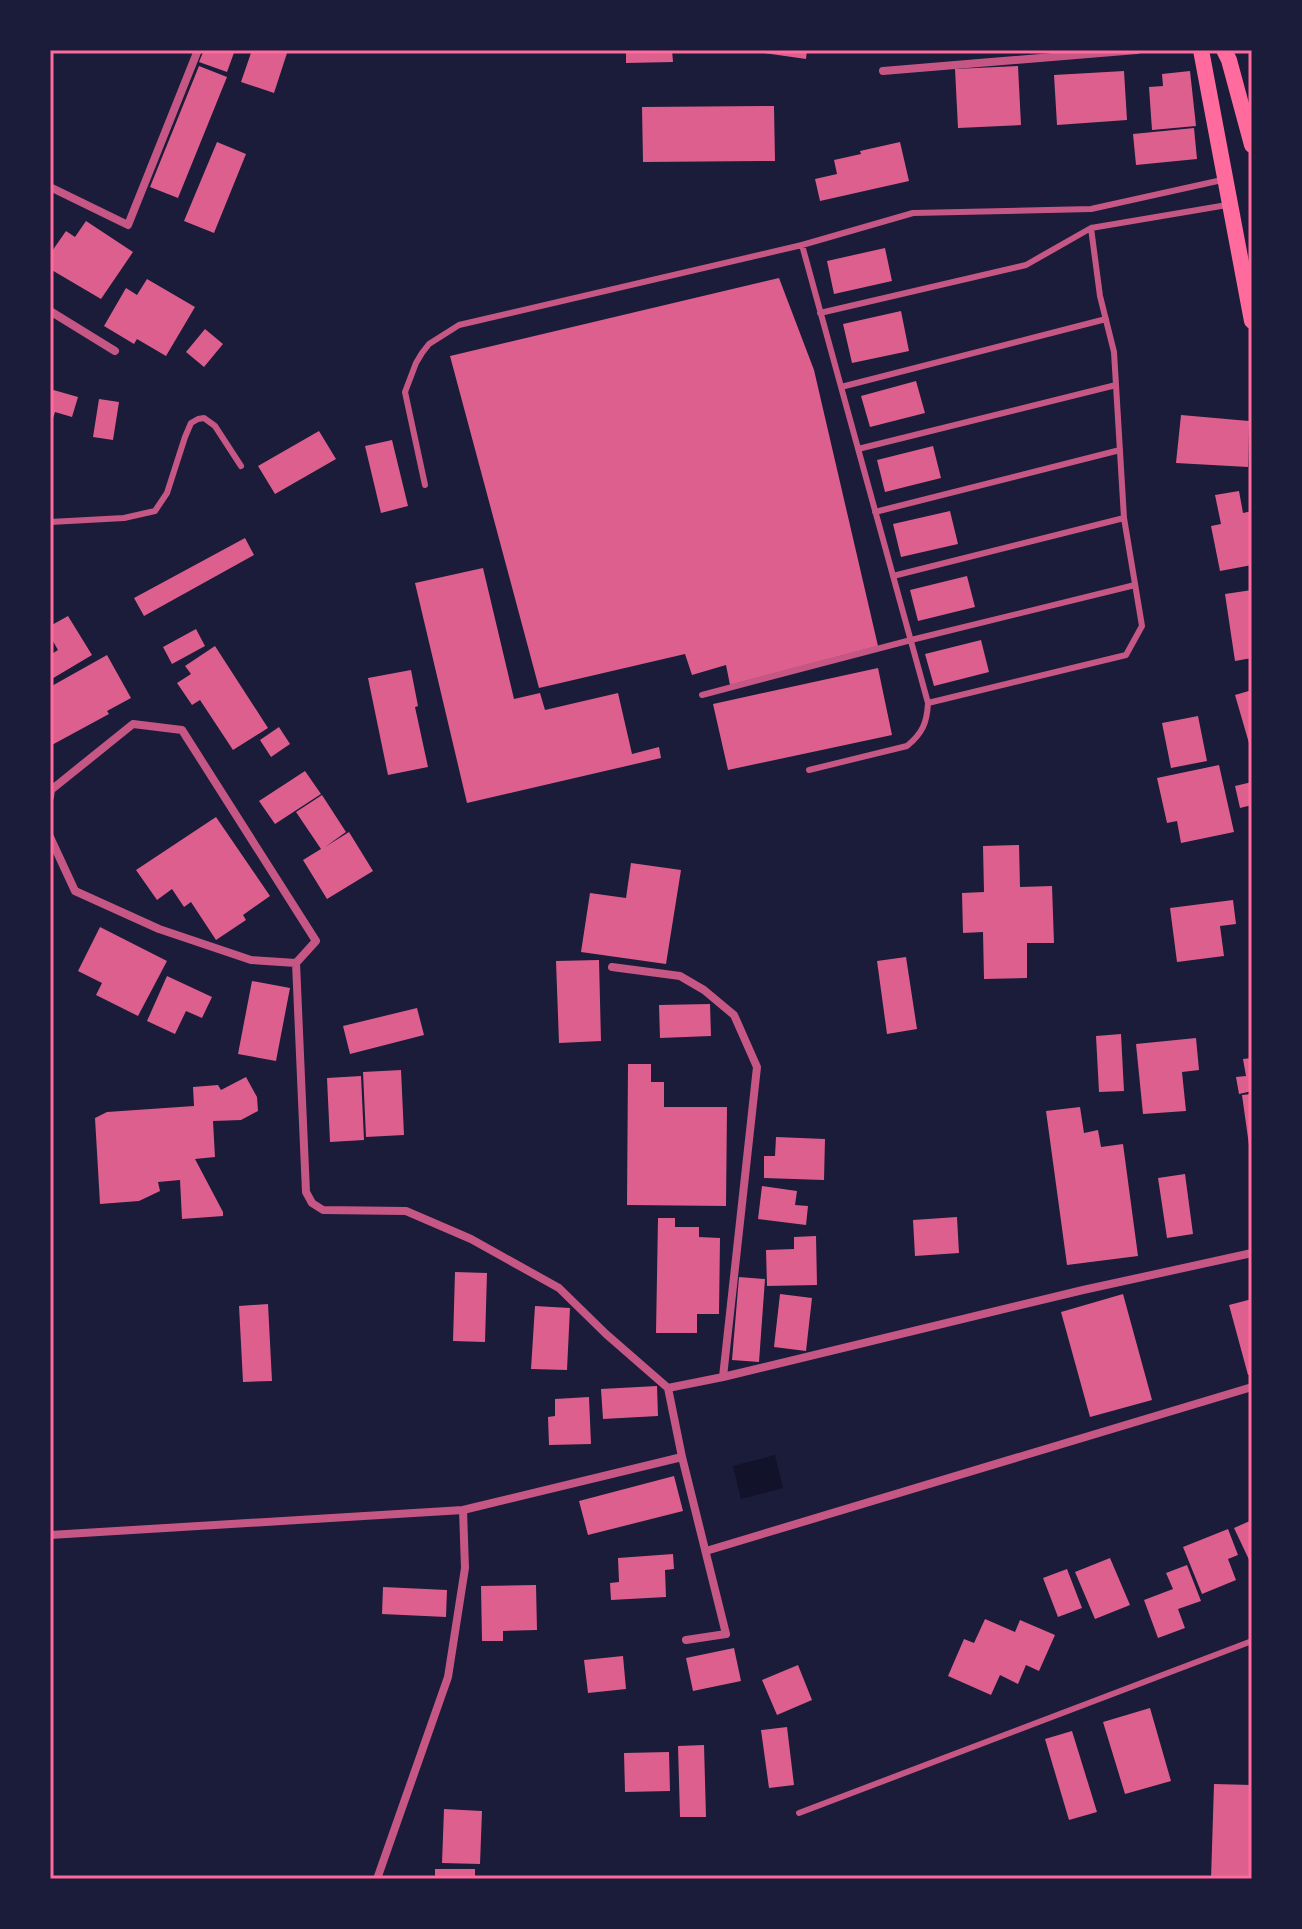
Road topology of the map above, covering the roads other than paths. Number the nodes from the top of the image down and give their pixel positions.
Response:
1 (198, 50) edge
2 (1137, 50) edge
3 (1201, 50) edge
4 (1224, 50) edge
5 (883, 71) dead end
6 (1252, 145) edge
7 (1226, 179) junction
8 (50, 187) edge
9 (1229, 204) junction
10 (1091, 228) junction
11 (802, 245) junction
12 (50, 311) edge
13 (820, 313) junction
14 (1106, 319) junction
15 (1252, 321) edge
16 (115, 351) dead end
17 (1116, 385) junction
18 (841, 387) junction
19 (858, 449) junction
20 (1120, 450) junction
21 (241, 466) dead end
22 (425, 485) dead end
23 (875, 512) junction
24 (1124, 518) junction
25 (50, 522) edge
26 (893, 576) junction
27 (1135, 585) junction
28 (911, 640) junction
29 (702, 695) dead end
30 (928, 703) junction
31 (809, 770) dead end
32 (50, 797) edge
33 (50, 837) edge
34 (296, 963) junction
35 (612, 967) dead end
36 (1252, 1253) edge
37 (723, 1377) junction
38 (1252, 1387) edge
39 (668, 1388) junction
40 (682, 1457) junction
41 (463, 1510) junction
42 (50, 1535) edge
43 (706, 1551) junction
44 (686, 1640) dead end
45 (1252, 1641) edge
46 (799, 1813) dead end
47 (377, 1879) edge

1 - 8 street
2 - 5 street
3 - 7 main road
4 - 6 main road
7 - 9 main road
7 - 11 lane
9 - 10 lane
9 - 15 main road
10 - 13 lane
10 - 14 lane
11 - 13 lane
11 - 22 lane
12 - 16 street
13 - 18 lane
14 - 17 lane
14 - 18 lane
17 - 19 lane
17 - 20 lane
18 - 19 lane
19 - 23 lane
20 - 23 lane
20 - 24 lane
21 - 25 lane
23 - 26 lane
24 - 26 lane
24 - 27 lane
26 - 28 lane
27 - 28 lane
27 - 30 lane
28 - 29 lane
28 - 30 lane
30 - 31 lane
32 - 34 street
33 - 34 street
34 - 39 street
35 - 37 street
36 - 37 street
37 - 39 street
38 - 43 street
39 - 40 street
40 - 41 street
40 - 43 street
41 - 42 street
41 - 47 street
43 - 44 street
45 - 46 lane

